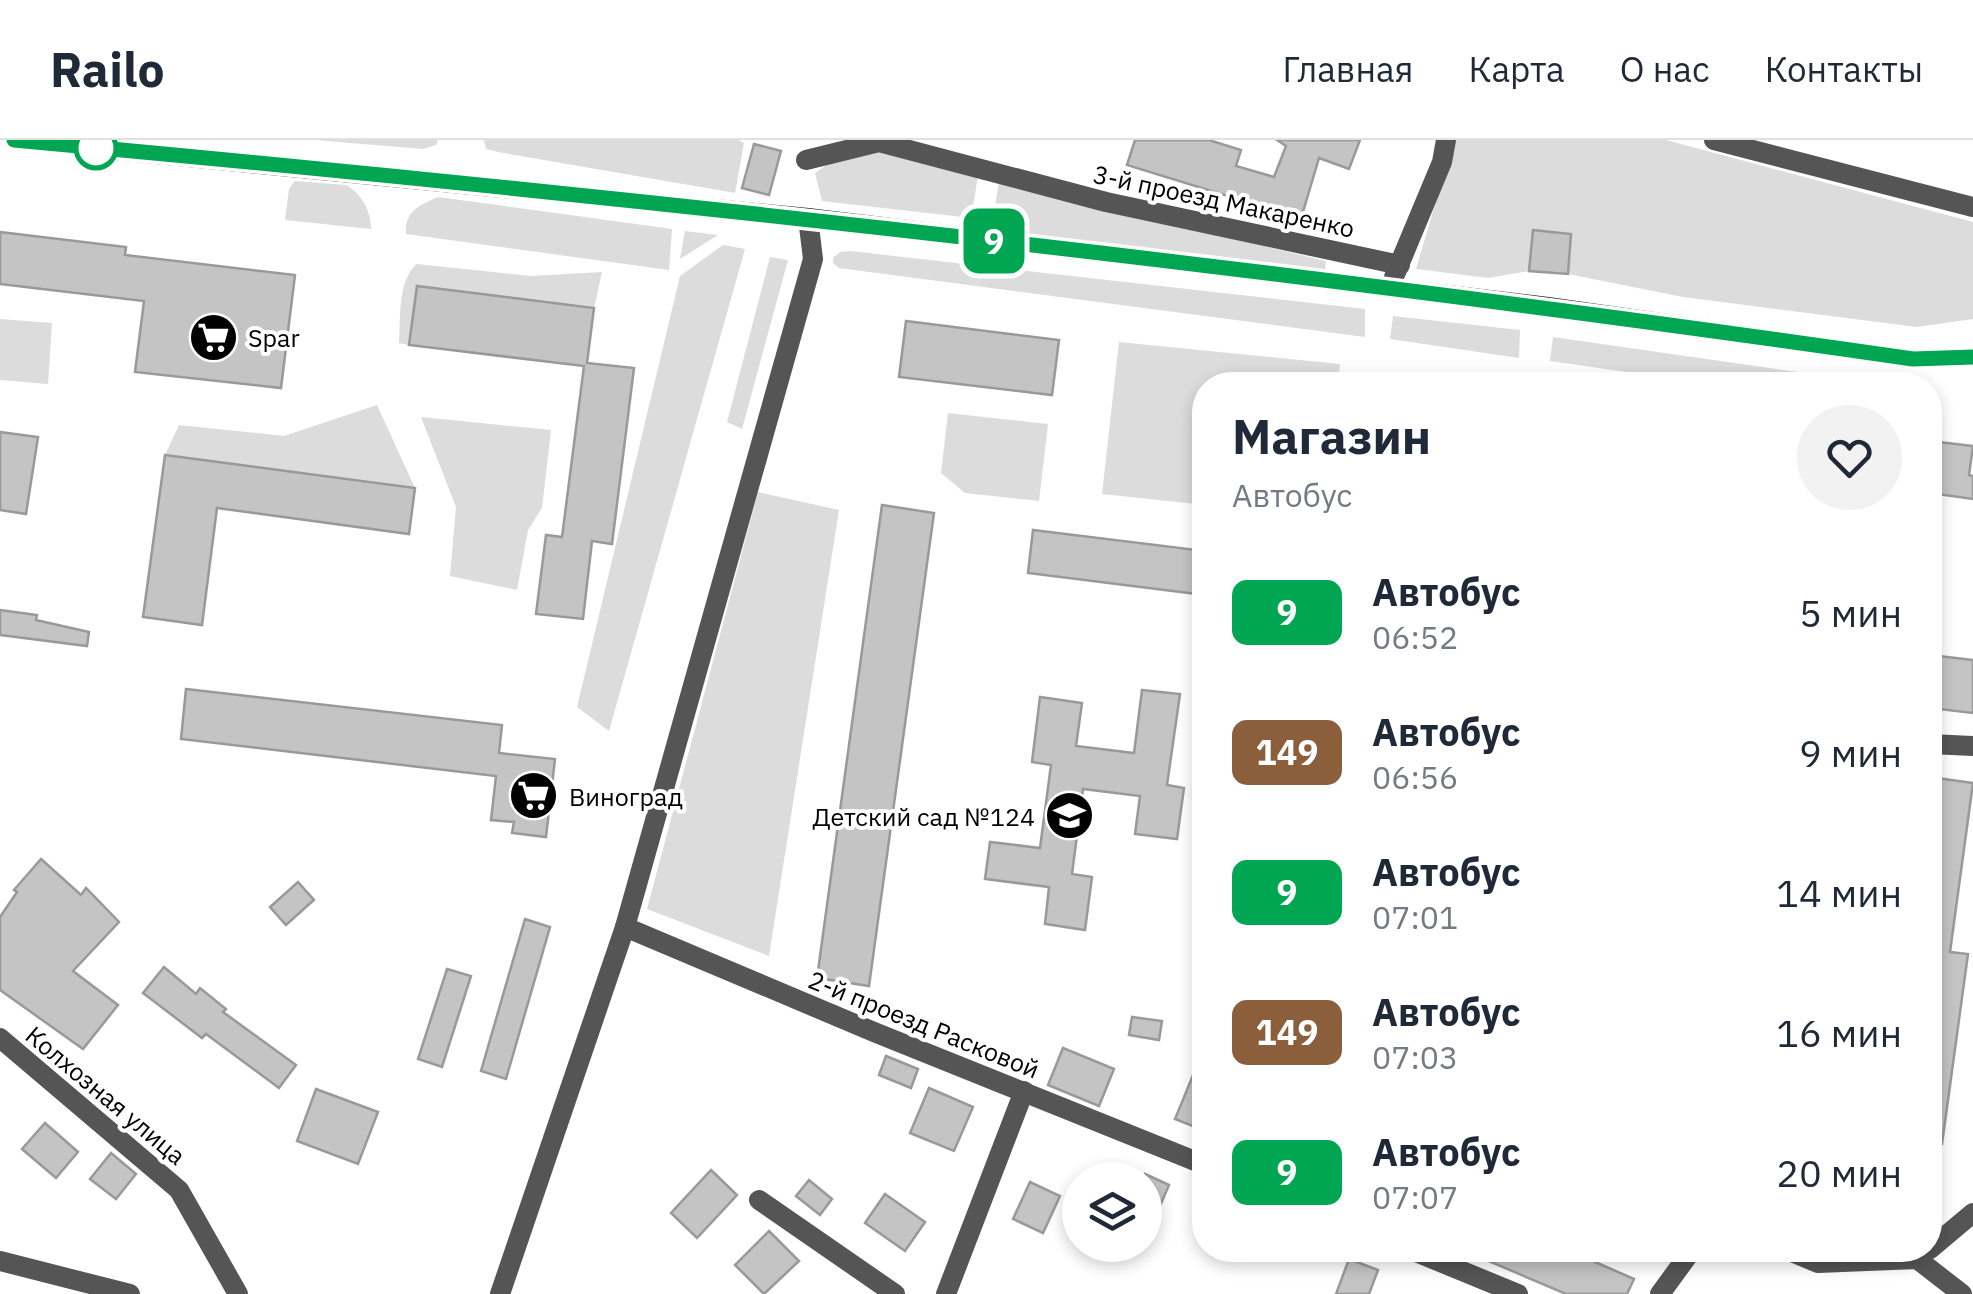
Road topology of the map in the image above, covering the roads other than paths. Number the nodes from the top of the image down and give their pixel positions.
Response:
1 (14, 140) edge
2 (1446, 140) edge
3 (1714, 140) edge
4 (806, 160) dead end
5 (1973, 207) edge
6 (808, 218) junction
7 (1400, 265) junction
8 (1388, 288) junction
9 (1973, 357) edge
10 (1942, 745) edge
11 (1973, 746) edge
12 (625, 927) junction
13 (0, 1038) edge
14 (1024, 1091) junction
15 (1192, 1161) edge
16 (760, 1200) dead end
17 (1973, 1214) edge
18 (1942, 1239) edge
19 (0, 1261) edge
20 (1440, 1262) edge
21 (1683, 1262) edge
22 (1934, 1262) edge
23 (130, 1294) edge
24 (238, 1294) edge
25 (500, 1294) edge
26 (895, 1294) edge
27 (946, 1294) edge
28 (1518, 1294) edge
29 (1660, 1294) edge
30 (1962, 1294) edge

1 - 6 main road
2 - 7 street
3 - 5 street
4 - 7 street, 3-й проезд Макаренко
6 - 8 main road
6 - 12 street
7 - 8 street
8 - 9 main road
10 - 11 street
12 - 14 street, 2-й проезд Расковой
12 - 25 street
13 - 24 street, Колхозная улица
14 - 15 street, 2-й проезд Расковой
14 - 27 street
16 - 26 street
17 - 18 street
19 - 23 street
20 - 28 street
21 - 29 street
22 - 30 street

